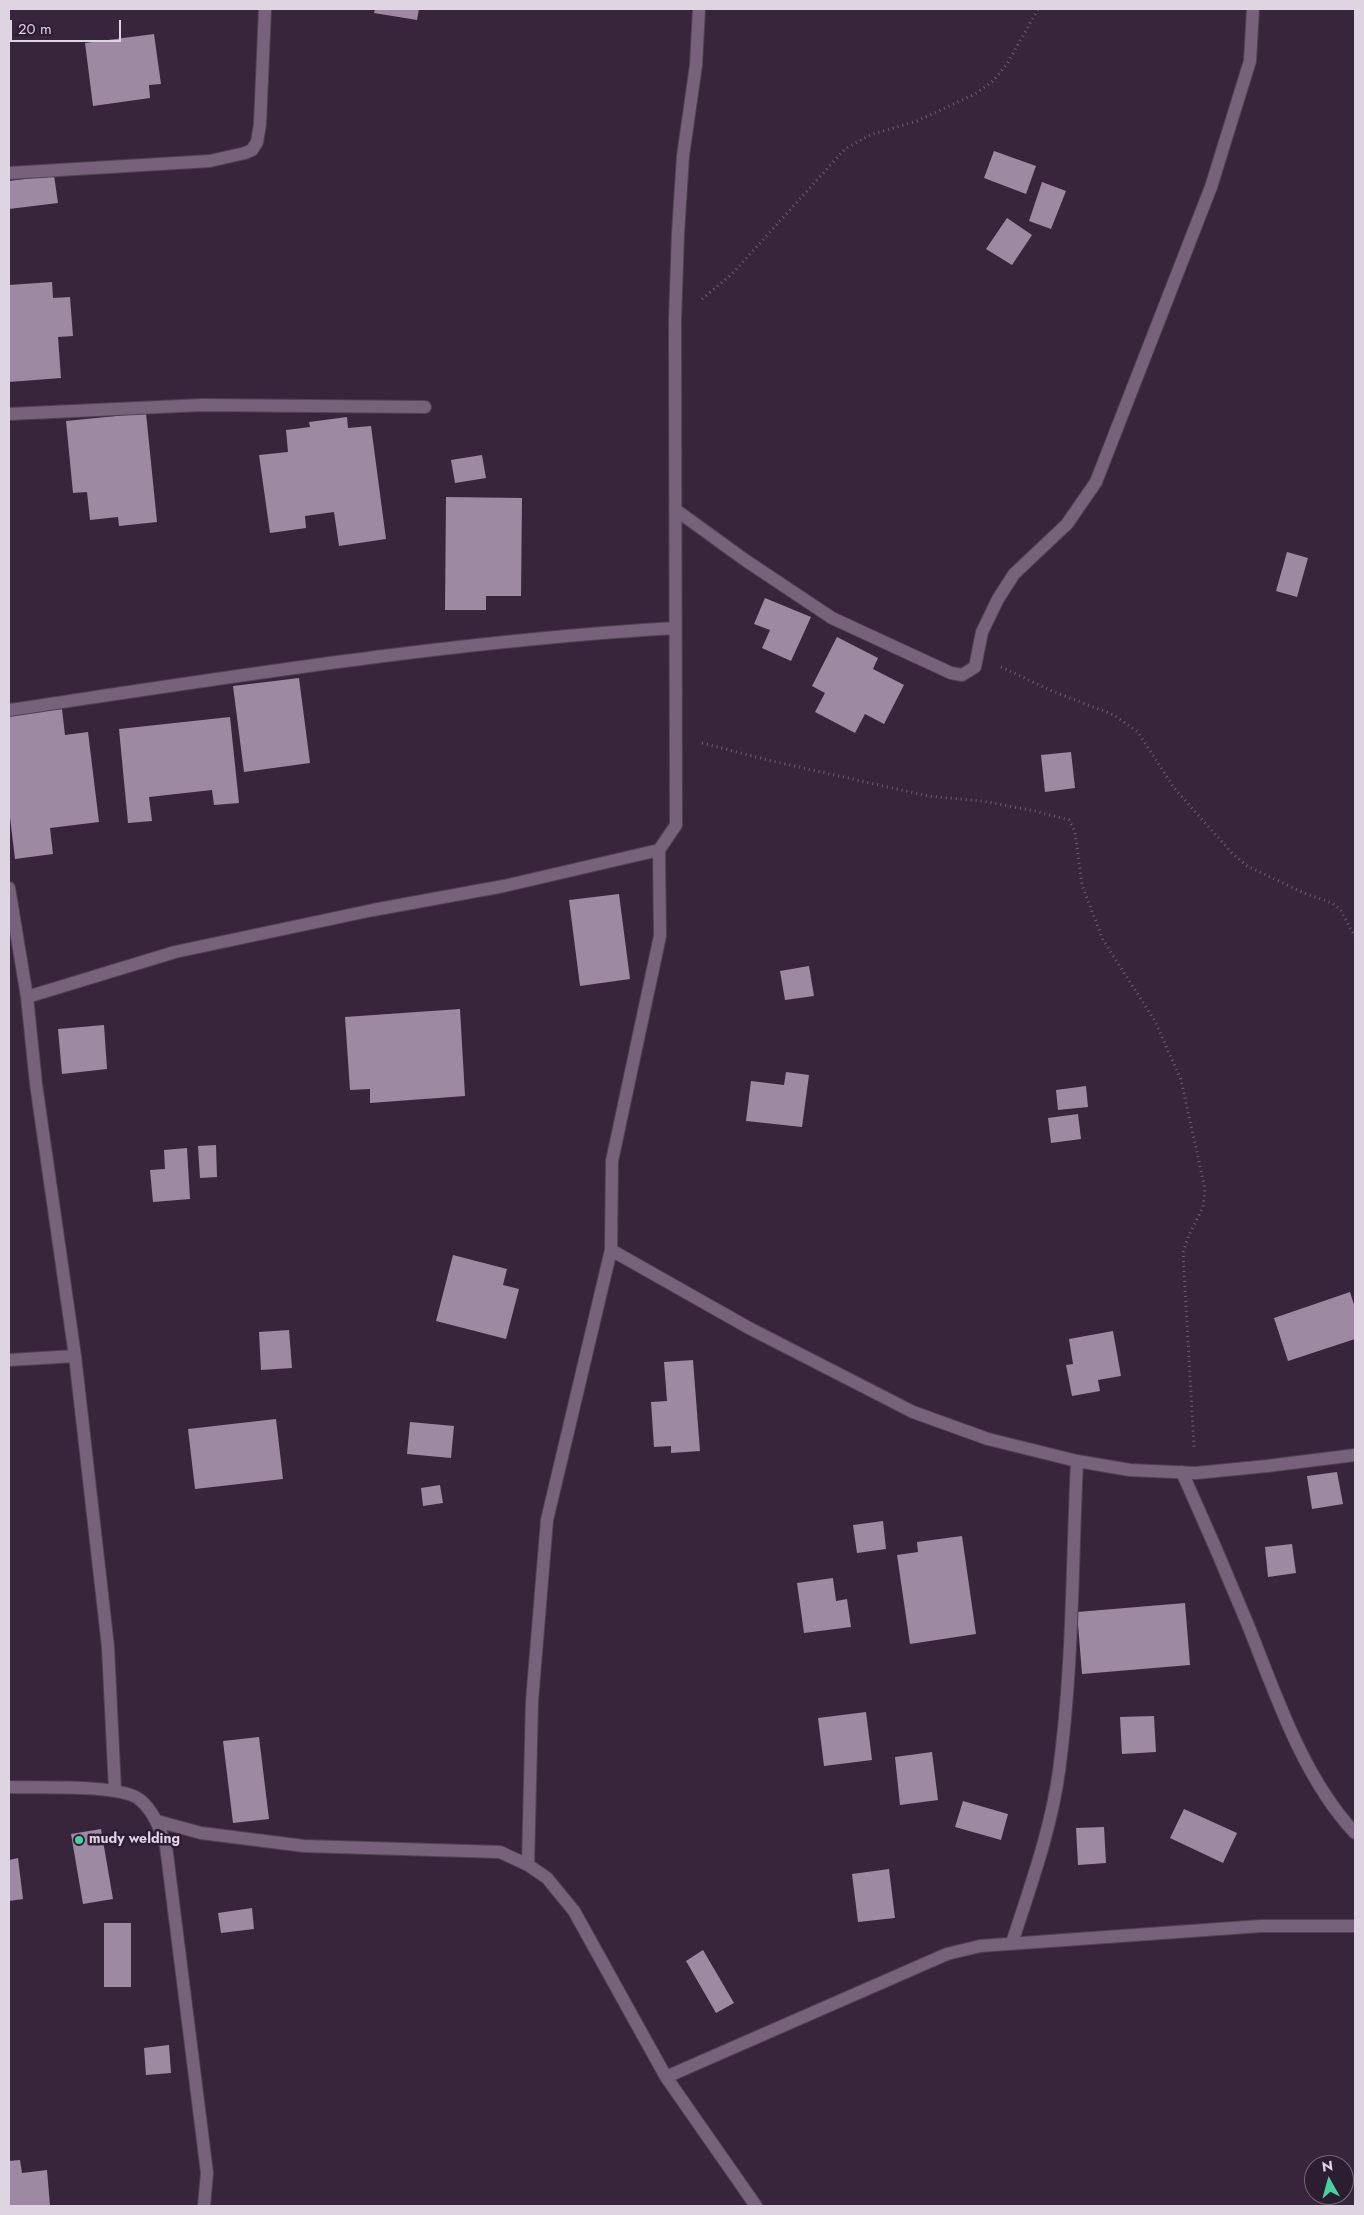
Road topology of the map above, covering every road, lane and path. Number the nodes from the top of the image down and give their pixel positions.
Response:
1 (265, 9) edge
2 (699, 9) edge
3 (1038, 9) edge
4 (1253, 9) edge
5 (9, 172) edge
6 (675, 320) junction
7 (425, 407) dead end
8 (9, 414) edge
9 (676, 510) junction
10 (675, 628) junction
11 (978, 656) junction
12 (9, 710) edge
13 (676, 736) junction
14 (659, 850) junction
15 (9, 888) edge
16 (1355, 937) edge
17 (28, 997) junction
18 (612, 1250) junction
19 (75, 1356) junction
20 (9, 1360) edge
21 (1355, 1455) edge
22 (1077, 1461) junction
23 (1182, 1472) junction
24 (1196, 1473) junction
25 (9, 1787) edge
26 (115, 1790) junction
27 (157, 1821) junction
28 (1355, 1833) edge
29 (528, 1865) junction
30 (1355, 1926) edge
31 (1012, 1943) junction
32 (666, 2077) junction
33 (204, 2206) edge
34 (756, 2206) edge

1 - 5 street
2 - 6 street
3 - 6 path
4 - 11 street
6 - 9 street
7 - 8 street
9 - 10 street
9 - 11 street
10 - 12 street
10 - 13 street
11 - 16 path
13 - 14 street
13 - 24 path
14 - 17 street
14 - 18 street
15 - 17 street
17 - 19 street
18 - 22 street
18 - 29 street
19 - 20 street
19 - 26 street
21 - 24 street
22 - 23 street
22 - 31 street
23 - 24 street
23 - 28 street
25 - 26 street
26 - 27 street
27 - 29 street
27 - 33 street
29 - 32 street
30 - 31 street
31 - 32 street
32 - 34 street

